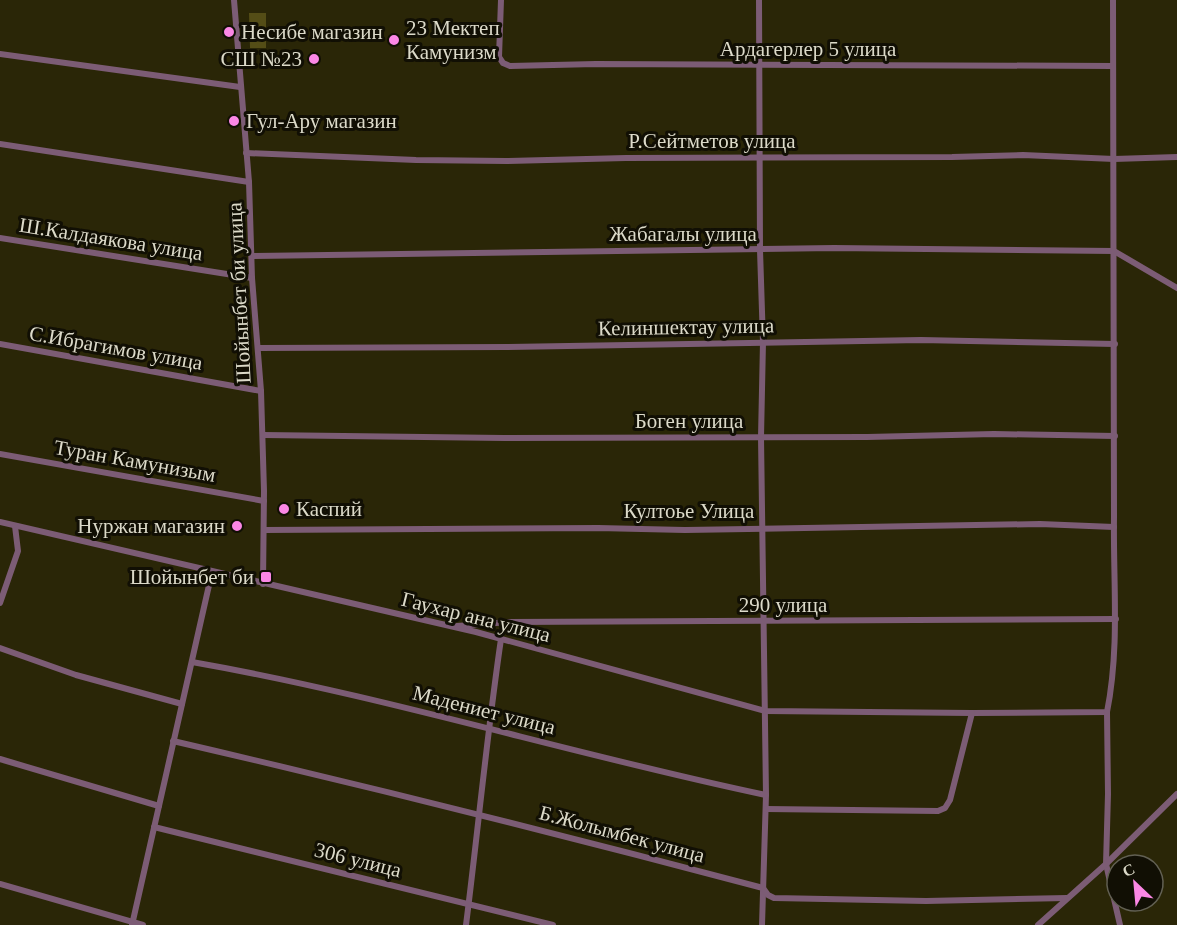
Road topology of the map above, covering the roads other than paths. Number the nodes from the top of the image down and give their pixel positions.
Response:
1 (234, 0) edge
2 (501, 0) edge
3 (759, 0) edge
4 (1113, 0) edge
5 (0, 54) edge
6 (761, 66) junction
7 (1113, 66) junction
8 (240, 87) junction
9 (0, 144) edge
10 (246, 153) junction
11 (760, 157) junction
12 (1177, 157) edge
13 (1114, 159) junction
14 (249, 182) junction
15 (0, 238) edge
16 (760, 250) junction
17 (1114, 251) junction
18 (252, 256) junction
19 (252, 278) junction
20 (1177, 288) edge
21 (763, 342) junction
22 (0, 344) edge
23 (1115, 344) junction
24 (258, 348) junction
25 (261, 390) junction
26 (263, 435) junction
27 (1116, 436) junction
28 (761, 437) junction
29 (0, 454) edge
30 (264, 501) junction
31 (0, 522) edge
32 (15, 526) junction
33 (762, 527) junction
34 (1114, 527) junction
35 (264, 530) junction
36 (212, 572) junction
37 (263, 584) junction
38 (0, 603) edge
39 (1116, 619) junction
40 (763, 621) junction
41 (450, 626) junction
42 (501, 639) junction
43 (0, 648) edge
44 (192, 662) junction
45 (182, 704) junction
46 (765, 711) junction
47 (1107, 712) junction
48 (972, 713) junction
49 (488, 729) junction
50 (173, 741) junction
51 (0, 759) edge
52 (1177, 794) edge
53 (766, 795) junction
54 (159, 806) junction
55 (766, 809) junction
56 (480, 814) junction
57 (154, 827) junction
58 (1106, 853) edge
59 (1117, 853) edge
60 (1105, 865) edge
61 (0, 884) edge
62 (763, 888) junction
63 (1067, 898) junction
64 (468, 905) junction
65 (132, 924) edge
66 (143, 925) edge
67 (466, 925) edge
68 (553, 925) edge
69 (762, 925) edge
70 (1038, 925) edge

1 - 8 street, Шойынбет би улица
2 - 6 street, Ардагерлер 5 улица
3 - 6 street
4 - 7 street
5 - 8 street
6 - 7 street, Ардагерлер 5 улица
6 - 11 street
7 - 13 street
8 - 10 street, Шойынбет би улица
9 - 14 street
10 - 11 street, Р.Сейтметов улица
10 - 14 street, Шойынбет би улица
11 - 13 street, Р.Сейтметов улица
11 - 16 street
12 - 13 street, Р.Сейтметов улица
13 - 17 street
14 - 18 street, Шойынбет би улица
15 - 19 street, Ш.Калдаякова улица
16 - 17 street, Жабагалы улица
16 - 18 street, Жабагалы улица
16 - 21 street
17 - 20 street
17 - 23 street
18 - 19 street, Шойынбет би улица
19 - 24 street, Шойынбет би улица
21 - 23 street, Келиншектау улица
21 - 24 street, Келиншектау улица
21 - 28 street
22 - 25 street, С.Ибрагимов улица
23 - 27 street
24 - 25 street, Шойынбет би улица
25 - 26 street, Шойынбет би улица
26 - 28 street, Боген улица
26 - 30 street, Шойынбет би улица
27 - 28 street, Боген улица
27 - 34 street
28 - 33 street
29 - 30 street, Туран Камунизым
30 - 35 street, Шойынбет би улица
31 - 32 street, Гаухар ана улица
32 - 36 street, Гаухар ана улица
32 - 38 street
33 - 34 street, Култоье Улица
33 - 35 street, Култоье Улица
33 - 40 street
34 - 39 street
35 - 37 street, Шойынбет би улица
36 - 37 street, Гаухар ана улица
36 - 44 street
37 - 41 street, Гаухар ана улица
39 - 40 street, 290 улица
39 - 47 street
40 - 41 street, 290 улица
40 - 46 street
41 - 42 street, Гаухар ана улица
42 - 46 street, Гаухар ана улица
42 - 49 street
43 - 45 street
44 - 45 street
44 - 49 street, Мадениет улица
45 - 50 street
46 - 48 street, Гаухар ана улица
46 - 53 street
47 - 48 street, Гаухар ана улица
47 - 58 street
48 - 55 street
49 - 53 street, Мадениет улица
49 - 56 street
50 - 54 street
50 - 56 street, Б.Жолымбек улица
51 - 54 street
52 - 59 street
53 - 55 street
54 - 57 street
55 - 62 street
56 - 62 street, Б.Жолымбек улица
56 - 64 street
57 - 64 street, 306 улица
57 - 65 street
60 - 63 street
61 - 65 street
62 - 63 street, Б.Жолымбек улица
62 - 69 street
63 - 70 street
64 - 67 street
64 - 68 street, 306 улица
65 - 66 street

